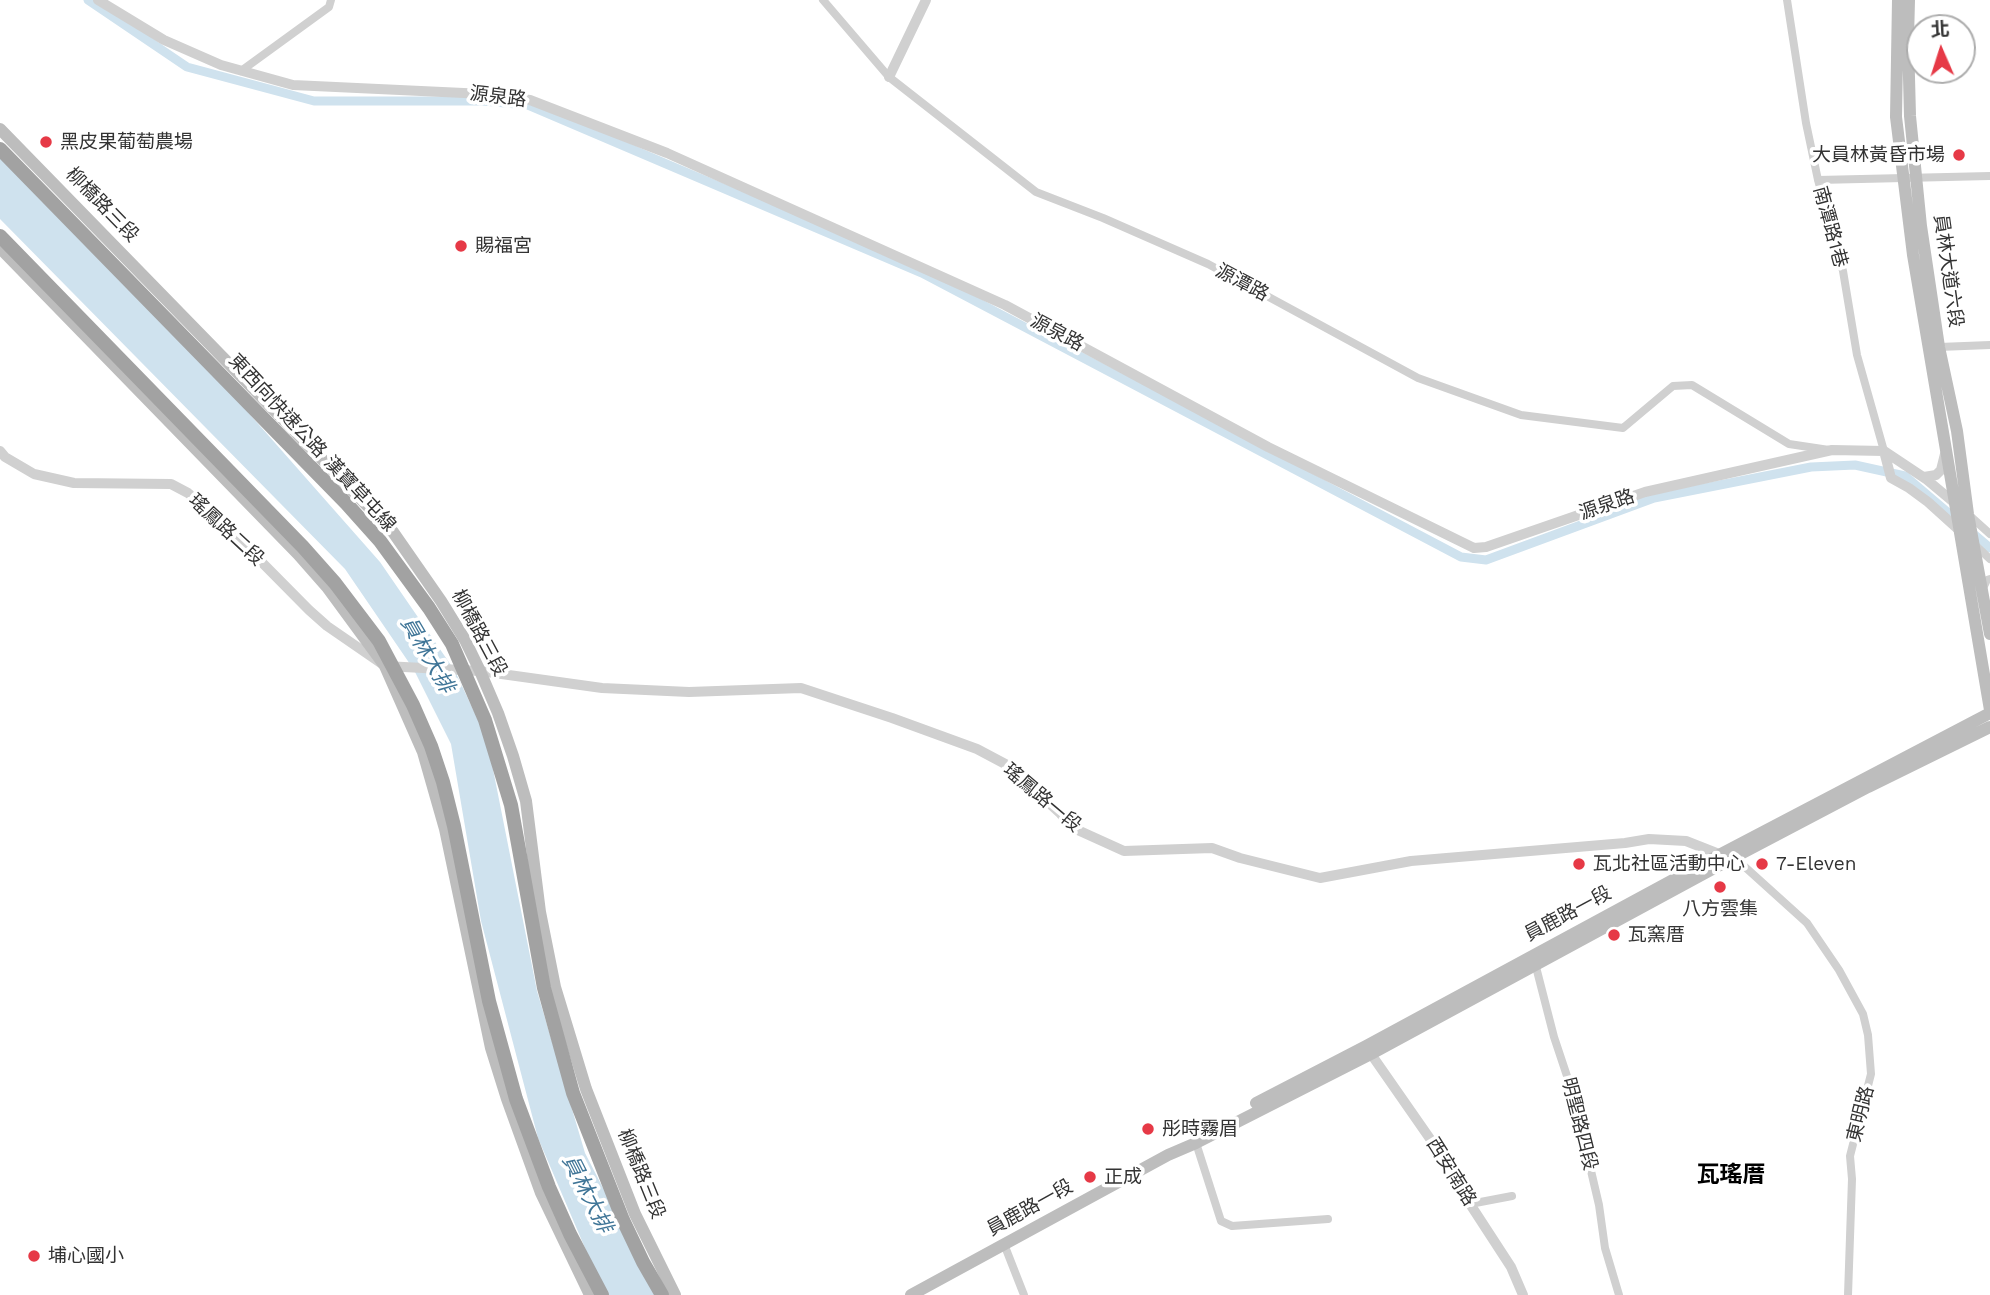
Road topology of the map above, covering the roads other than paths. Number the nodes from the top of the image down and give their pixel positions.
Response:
1 (99, 0) edge
2 (331, 0) edge
3 (823, 0) edge
4 (926, 0) edge
5 (1787, 0) edge
6 (1898, 0) edge
7 (1909, 0) edge
8 (241, 71) junction
9 (889, 77) junction
10 (0, 129) edge
11 (0, 149) edge
12 (1990, 176) edge
13 (1910, 178) junction
14 (1818, 180) junction
15 (0, 236) edge
16 (0, 248) edge
17 (1990, 345) edge
18 (1939, 347) junction
19 (1832, 450) junction
20 (1946, 450) junction
21 (0, 451) edge
22 (1884, 451) junction
23 (1924, 477) junction
24 (1954, 503) junction
25 (1968, 514) junction
26 (1959, 530) junction
27 (1990, 534) edge
28 (1975, 545) junction
29 (1990, 559) edge
30 (1990, 579) edge
31 (1982, 590) junction
32 (1990, 634) edge
33 (385, 666) junction
34 (480, 671) junction
35 (1990, 711) edge
36 (1990, 727) edge
37 (1725, 857) junction
38 (1534, 960) junction
39 (1371, 1054) junction
40 (1196, 1143) junction
41 (1168, 1155) junction
42 (1512, 1196) dead end
43 (1470, 1204) junction
44 (1328, 1219) dead end
45 (1004, 1244) junction
46 (914, 1294) edge
47 (590, 1295) edge
48 (601, 1295) edge
49 (662, 1295) edge
50 (676, 1295) edge
51 (1024, 1295) edge
52 (1523, 1295) edge
53 (1619, 1295) edge
54 (1848, 1295) edge

1 - 8 street, 源泉路
2 - 8 street
3 - 9 street, 源潭路
4 - 9 street
5 - 14 street, 南潭路1巷
6 - 13 main road, 員林大道六段
7 - 13 main road, 員林大道六段
8 - 19 street, 源泉路
9 - 19 street, 源潭路
10 - 34 main road, 柳橋路三段
11 - 49 highway, 東西向快速公路 漢寶草屯線, bridge
12 - 13 street
13 - 14 street
13 - 18 main road, 員林大道六段
13 - 20 main road, 員林大道六段
14 - 22 street, 南潭路1巷
15 - 48 highway, bridge
16 - 33 main road
17 - 18 street
18 - 25 main road, 員林大道六段
19 - 22 street, 源泉路
20 - 23 street
20 - 24 main road, 員林大道六段
21 - 33 street, 瑤鳳路二段
22 - 23 street
22 - 26 street
23 - 24 street
24 - 25 street
24 - 26 main road, 員林大道六段
25 - 27 street
25 - 28 main road, 員林大道六段
26 - 28 street
26 - 35 main road, 員林大道六段
28 - 29 street
28 - 31 main road, 員林大道六段
30 - 31 street
31 - 32 main road, 員林大道六段
33 - 34 street, 瑤鳳路一段
33 - 47 main road
34 - 37 street, 瑤鳳路一段
34 - 50 main road, 柳橋路三段
35 - 37 main road, 員鹿路一段
36 - 37 main road, 員鹿路一段
37 - 38 main road, 員鹿路一段
37 - 54 street, 東明路
38 - 39 main road, 員鹿路一段
38 - 41 main road, 員鹿路一段
38 - 53 street, 明聖路四段
39 - 40 main road, 員鹿路一段
39 - 43 street, 西安南路
40 - 41 main road, 員鹿路一段
40 - 44 street
41 - 45 main road, 員鹿路一段
42 - 43 street
43 - 52 street, 西安南路
45 - 46 main road, 員鹿路一段
45 - 51 street

